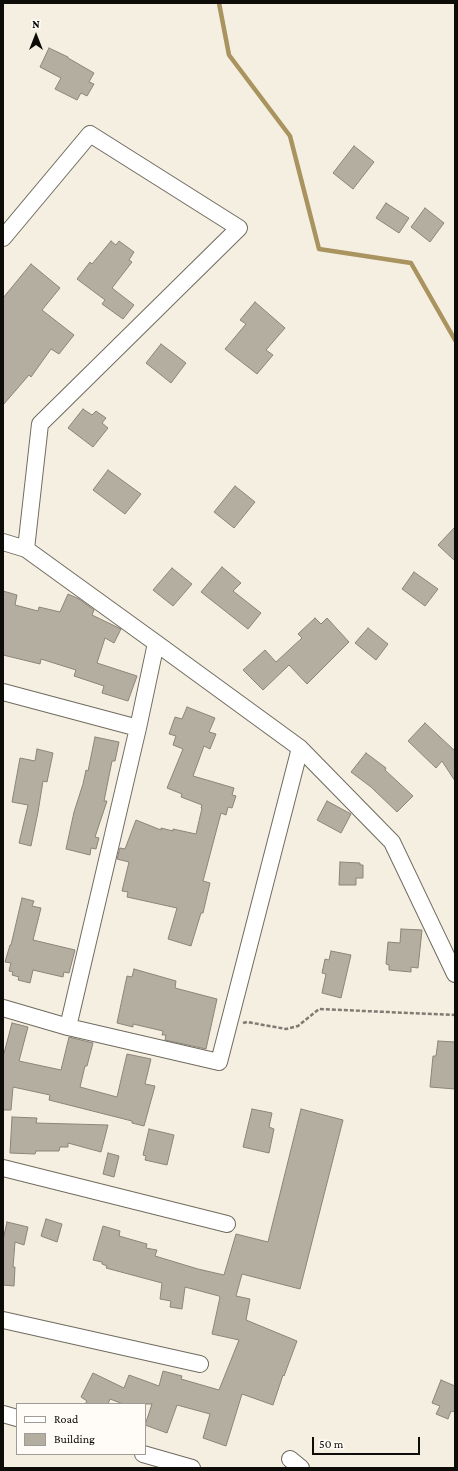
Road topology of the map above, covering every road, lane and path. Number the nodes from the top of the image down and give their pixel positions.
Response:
1 (3, 238) edge
2 (3, 542) edge
3 (26, 549) junction
4 (156, 642) junction
5 (3, 692) edge
6 (138, 728) junction
7 (300, 748) junction
8 (455, 974) edge
9 (3, 1008) edge
10 (455, 1015) edge
11 (229, 1025) junction
12 (68, 1027) junction
13 (3, 1168) edge
14 (227, 1224) dead end
15 (3, 1320) edge
16 (200, 1364) dead end
17 (3, 1414) edge
18 (16, 1418) edge
19 (146, 1455) edge
20 (192, 1468) edge

1 - 3 street
2 - 3 street
3 - 4 street
4 - 6 street
4 - 7 street
5 - 6 street
6 - 12 street
7 - 8 street
7 - 11 street
9 - 12 street
10 - 11 path
11 - 12 street
13 - 14 street
15 - 16 street
17 - 18 street
19 - 20 street

